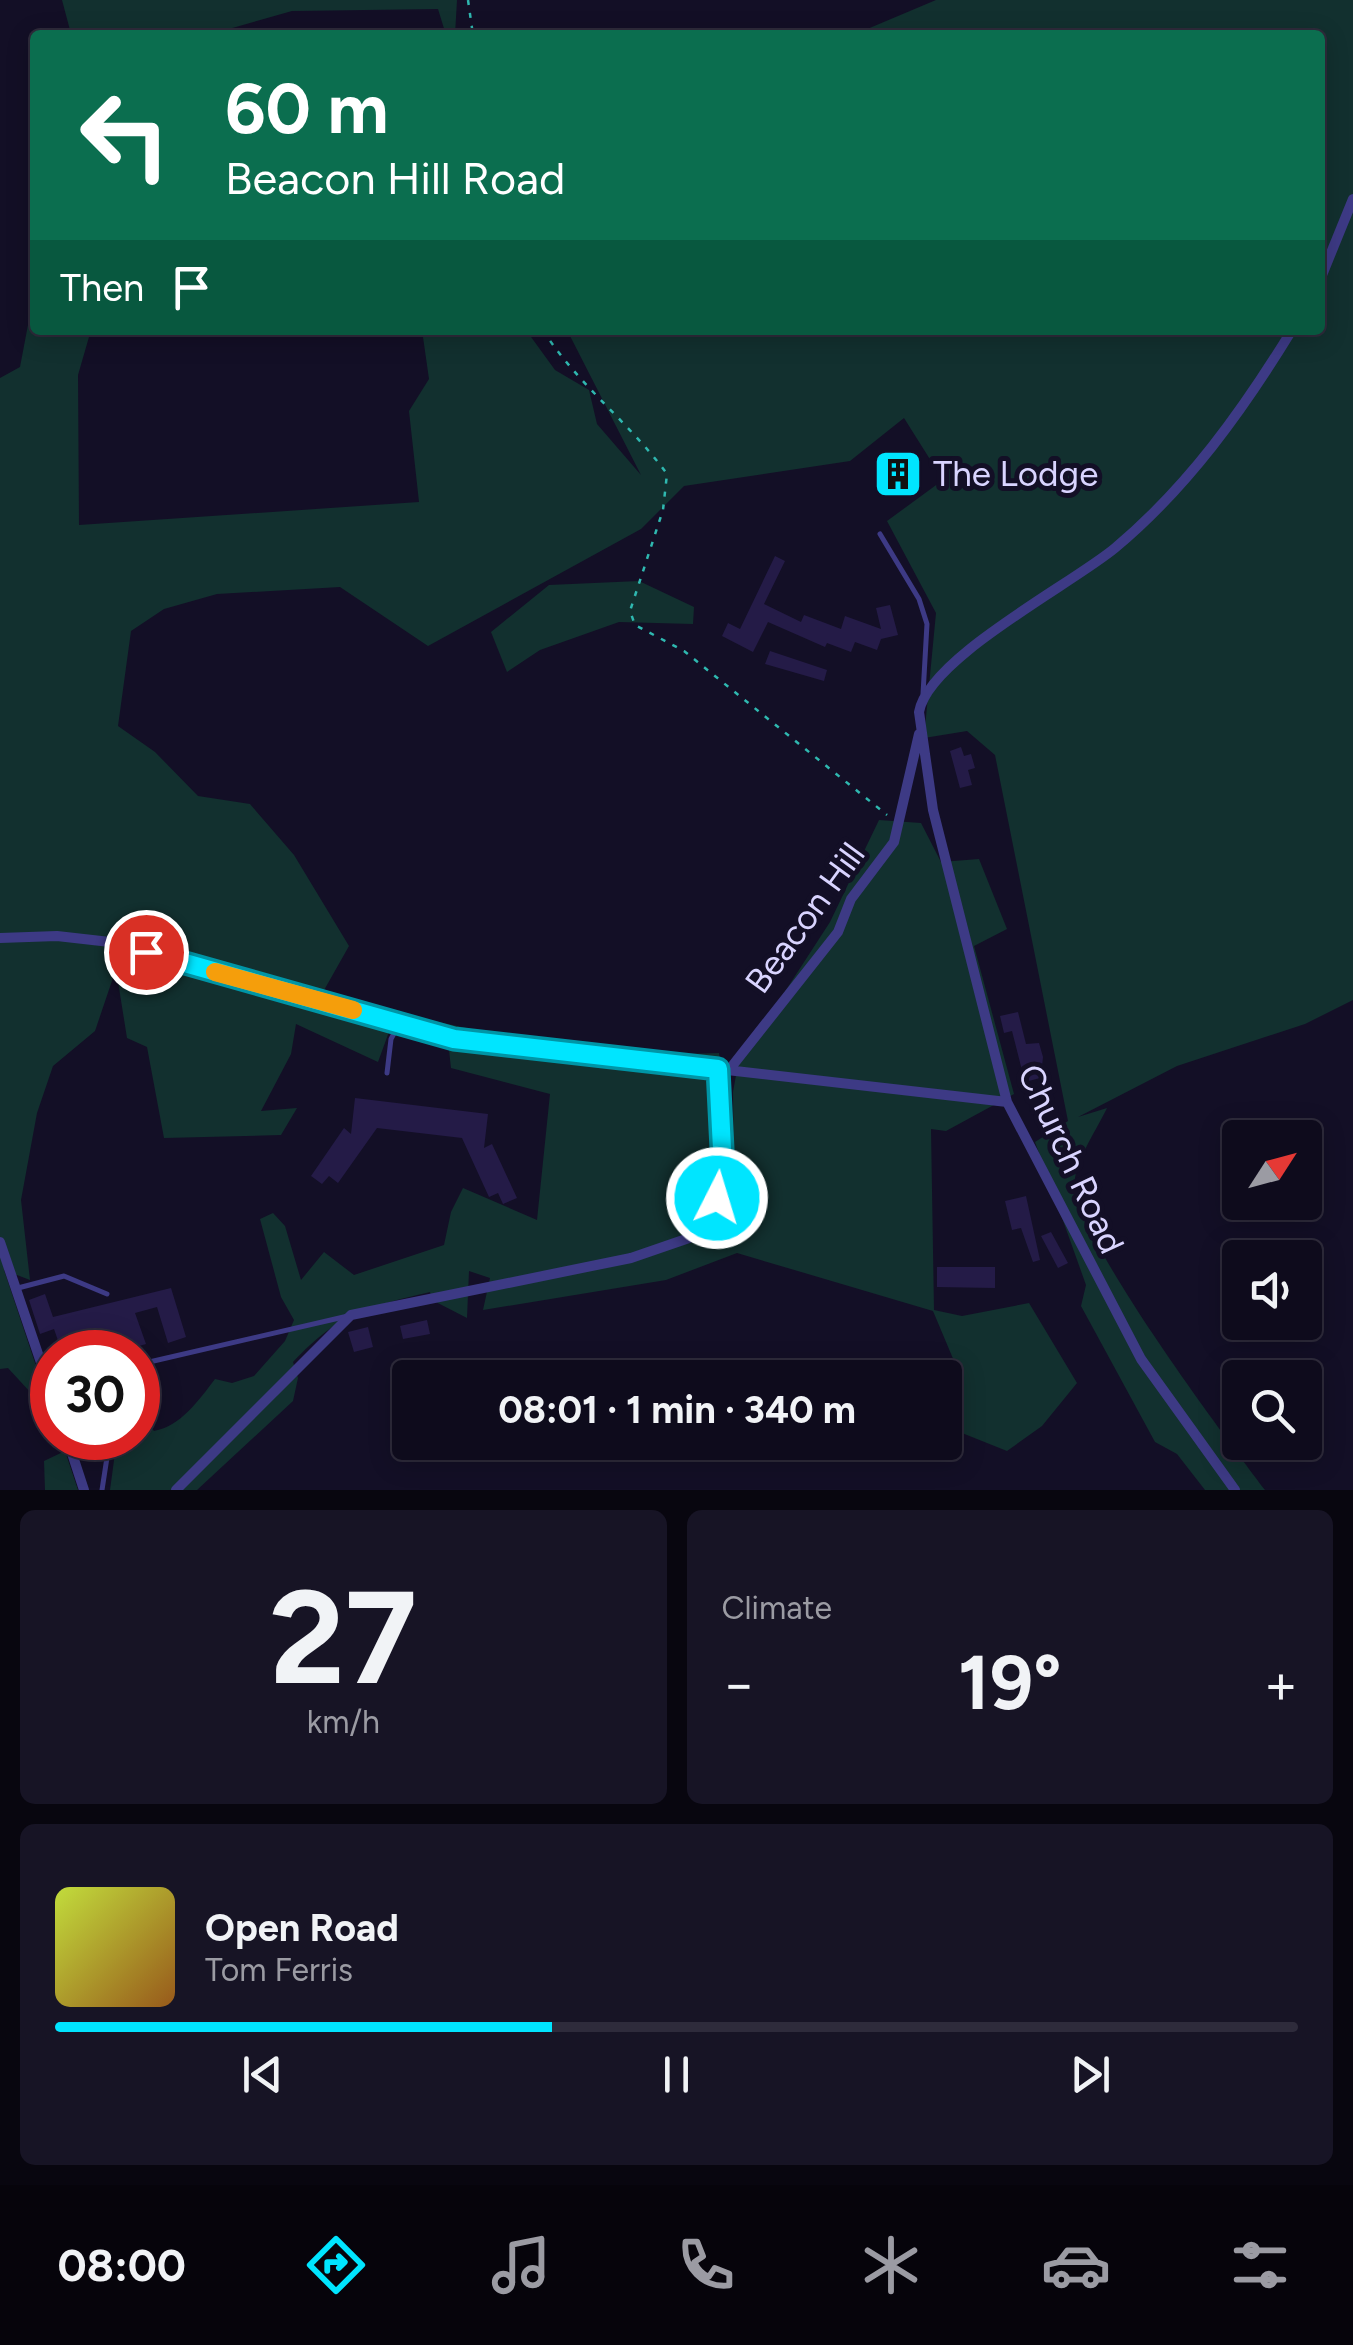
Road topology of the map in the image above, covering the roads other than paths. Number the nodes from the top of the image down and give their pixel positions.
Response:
1 (1353, 199) edge
2 (1325, 268) edge
3 (1289, 335) edge
4 (880, 534) dead end
5 (923, 699) junction
6 (920, 731) junction
7 (0, 938) edge
8 (400, 1024) junction
9 (723, 1069) junction
10 (387, 1073) dead end
11 (1007, 1102) junction
12 (0, 1242) edge
13 (15, 1289) junction
14 (107, 1294) dead end
15 (351, 1315) junction
16 (30, 1332) edge
17 (160, 1360) edge
18 (74, 1460) edge
19 (107, 1460) edge
20 (84, 1490) edge
21 (102, 1490) edge
22 (176, 1490) edge
23 (1235, 1490) edge

1 - 2 street
3 - 5 street
4 - 5 lane
5 - 6 street, Church Road
6 - 9 street, Beacon Hill
6 - 11 street, Church Road
7 - 8 street
8 - 9 street
8 - 10 lane
9 - 11 street
9 - 15 street
11 - 23 street, Church Road
12 - 13 street
13 - 14 lane
13 - 16 street
15 - 17 lane
15 - 22 street
18 - 20 street
19 - 21 lane

